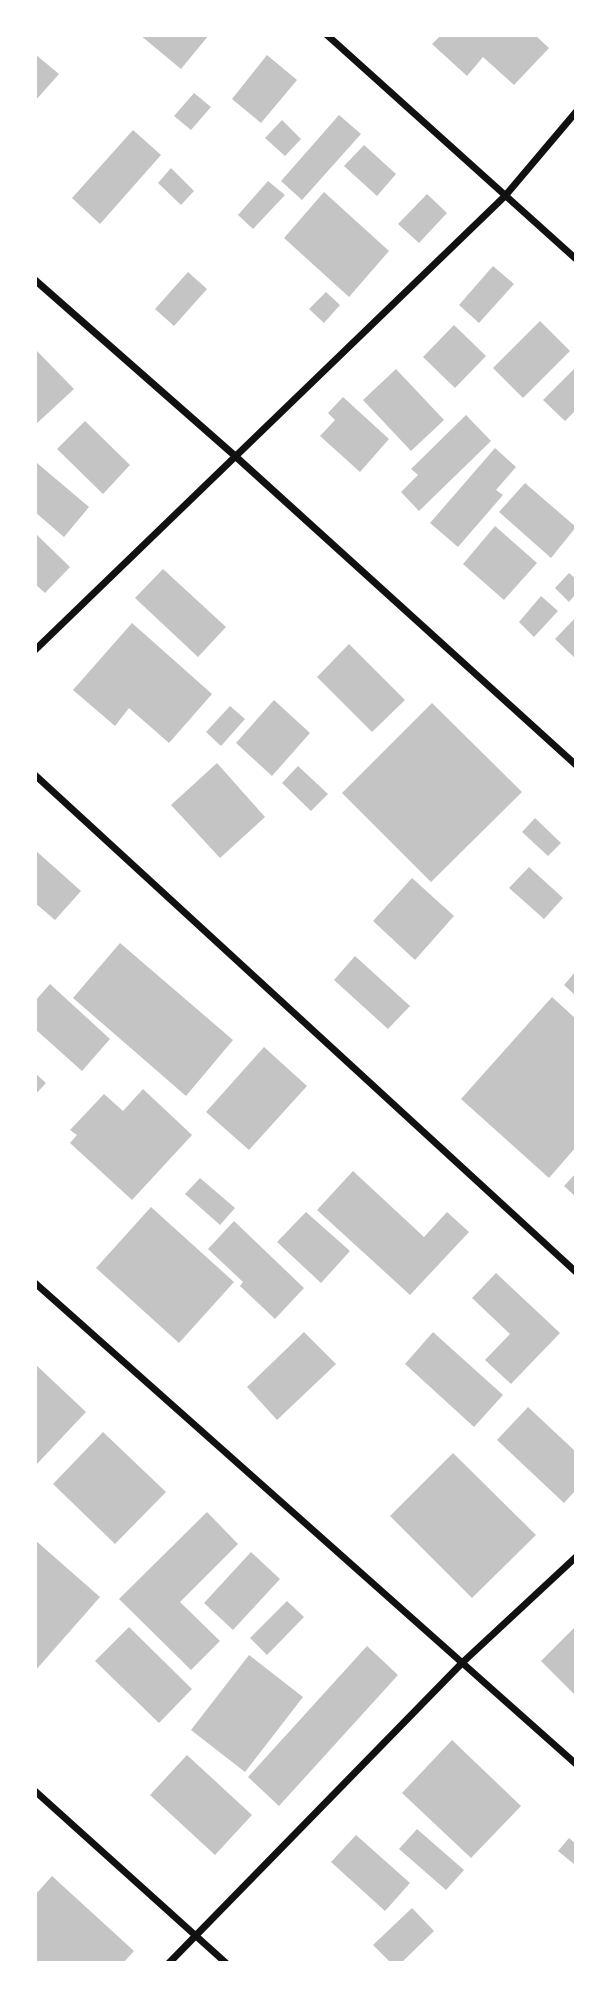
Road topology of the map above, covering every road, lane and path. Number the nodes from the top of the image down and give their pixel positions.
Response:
1 (327, 35) edge
2 (576, 112) edge
3 (505, 195) junction
4 (576, 259) edge
5 (35, 279) edge
6 (234, 455) junction
7 (35, 650) edge
8 (576, 765) edge
9 (35, 775) edge
10 (576, 1272) edge
11 (35, 1283) edge
12 (576, 1557) edge
13 (463, 1662) junction
14 (576, 1764) edge
15 (35, 1791) edge
16 (195, 1936) junction
17 (169, 1963) edge
18 (226, 1963) edge

1 - 3 street
2 - 3 street
3 - 4 street
3 - 6 street
5 - 6 street
6 - 7 street
6 - 8 street
9 - 10 street
11 - 13 street
12 - 13 street
13 - 14 street
13 - 16 street
15 - 16 street
16 - 17 street
16 - 18 street

